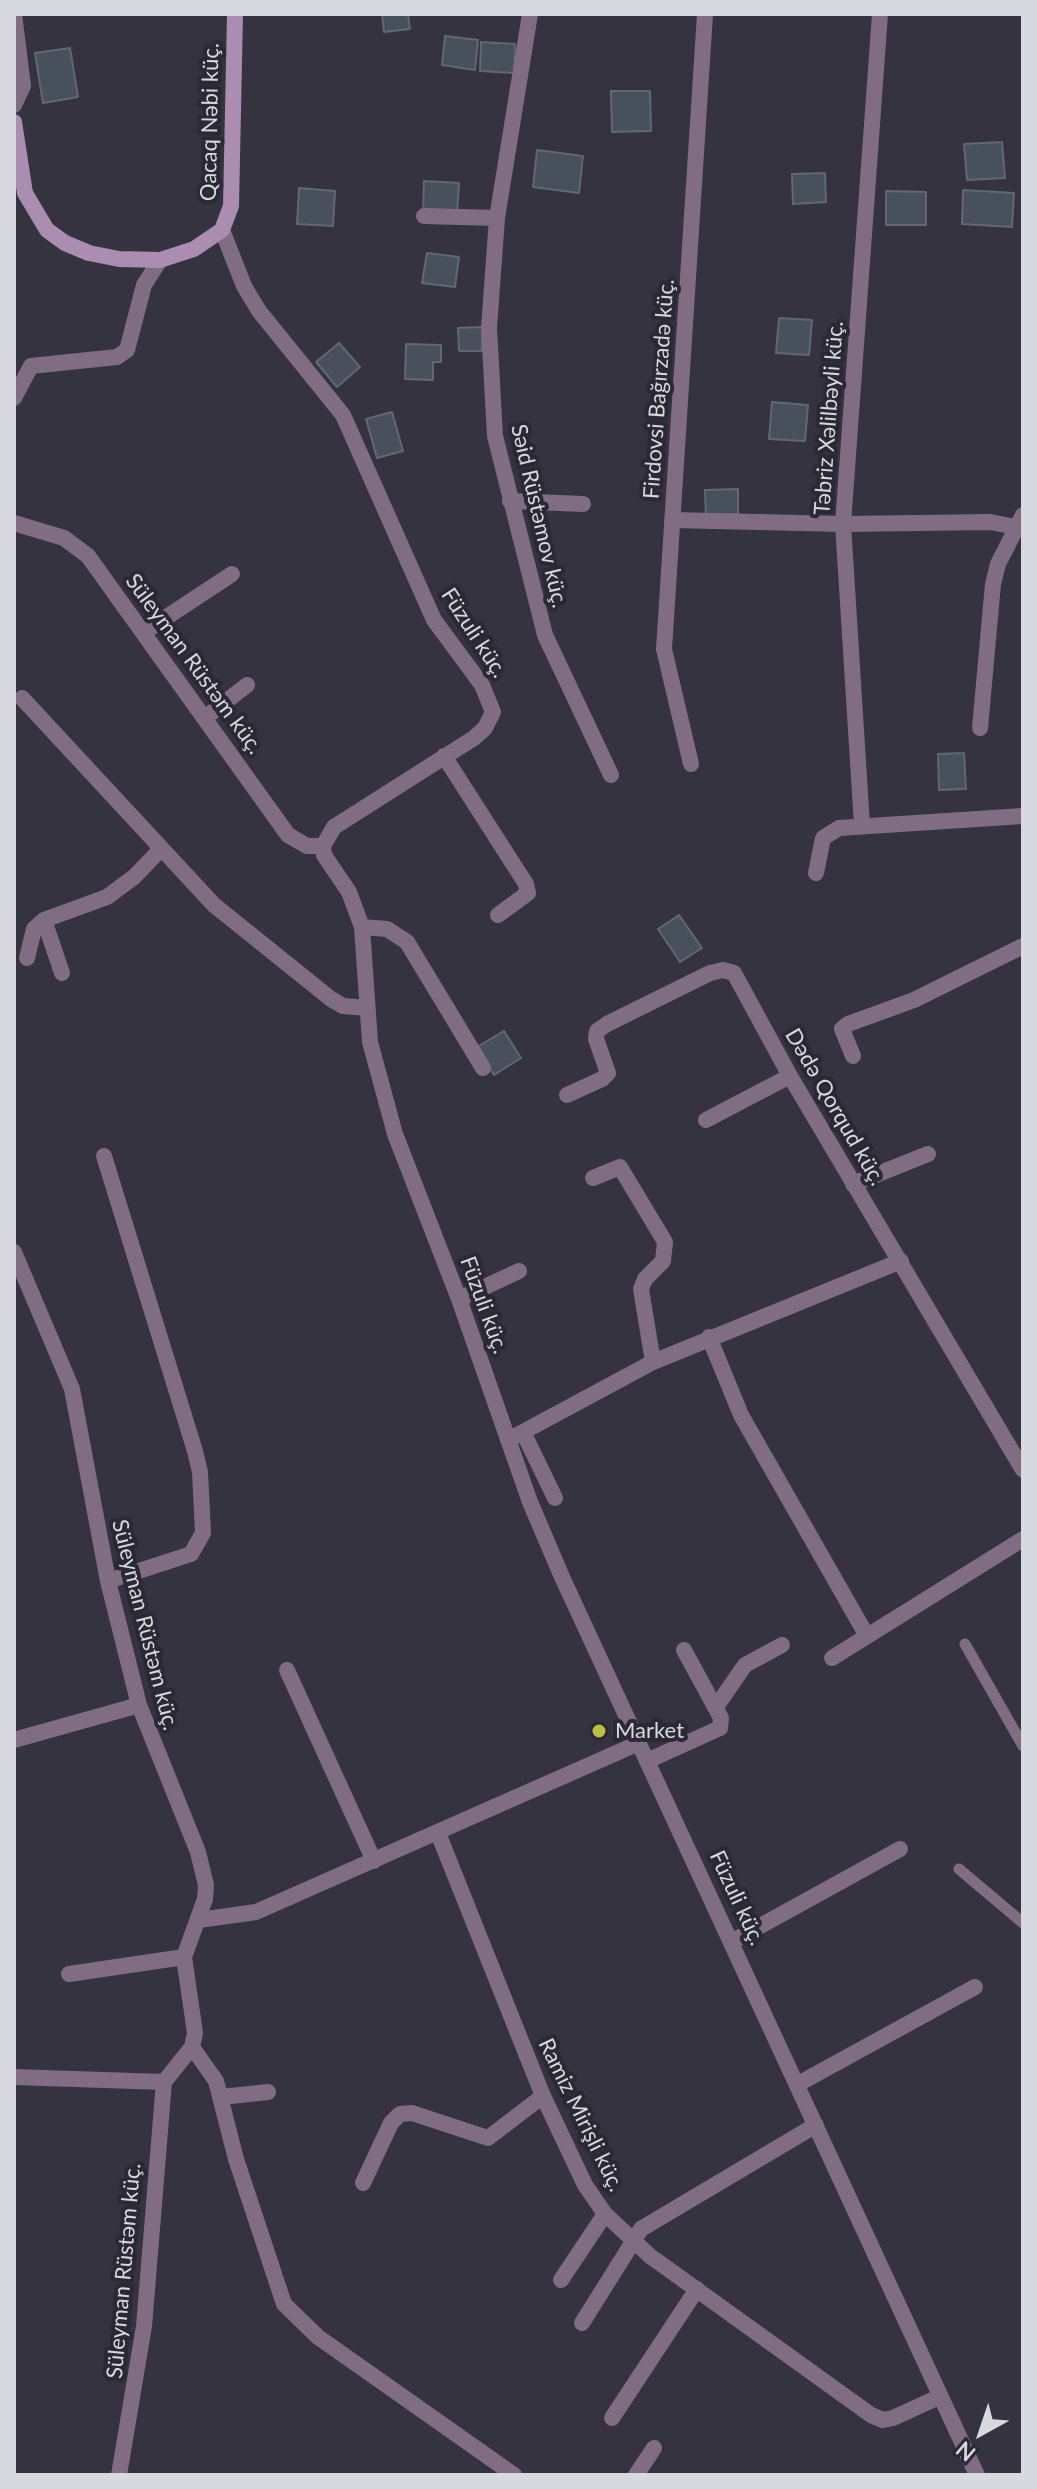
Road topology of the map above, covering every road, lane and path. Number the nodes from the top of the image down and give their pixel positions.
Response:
1 (14, 14) edge
2 (235, 14) edge
3 (530, 14) edge
4 (705, 14) edge
5 (880, 14) edge
6 (14, 105) edge
7 (14, 122) edge
8 (424, 216) dead end
9 (497, 218) junction
10 (222, 230) junction
11 (160, 260) junction
12 (14, 398) edge
13 (510, 501) junction
14 (583, 504) dead end
15 (672, 520) junction
16 (1019, 521) edge
17 (14, 523) edge
18 (843, 524) junction
19 (232, 574) dead end
20 (144, 632) junction
21 (247, 685) dead end
22 (22, 698) dead end
23 (206, 717) junction
24 (980, 728) dead end
25 (444, 756) junction
26 (691, 764) dead end
27 (611, 775) dead end
28 (1023, 816) edge
29 (862, 825) junction
30 (323, 846) junction
31 (160, 850) junction
32 (816, 873) dead end
33 (498, 915) dead end
34 (44, 920) junction
35 (362, 927) junction
36 (1023, 946) edge
37 (27, 958) dead end
38 (62, 973) dead end
39 (367, 1008) junction
40 (853, 1056) dead end
41 (483, 1068) dead end
42 (790, 1076) junction
43 (567, 1095) dead end
44 (706, 1120) dead end
45 (928, 1154) dead end
46 (104, 1156) dead end
47 (593, 1178) dead end
48 (853, 1184) junction
49 (14, 1252) edge
50 (901, 1261) junction
51 (519, 1271) dead end
52 (459, 1299) junction
53 (709, 1337) junction
54 (653, 1362) junction
55 (516, 1437) junction
56 (1023, 1470) edge
57 (555, 1498) dead end
58 (1023, 1539) edge
59 (108, 1581) junction
60 (867, 1636) junction
61 (965, 1644) dead end
62 (782, 1645) dead end
63 (684, 1650) dead end
64 (832, 1658) dead end
65 (287, 1670) dead end
66 (139, 1705) junction
67 (716, 1707) junction
68 (14, 1740) edge
69 (639, 1743) junction
70 (1023, 1746) edge
71 (647, 1761) junction
72 (438, 1833) junction
73 (900, 1849) dead end
74 (374, 1861) junction
75 (959, 1869) dead end
76 (199, 1920) junction
77 (1023, 1923) edge
78 (733, 1941) junction
79 (184, 1957) junction
80 (69, 1974) dead end
81 (975, 1987) dead end
82 (192, 2047) junction
83 (14, 2077) edge
84 (164, 2082) junction
85 (798, 2084) junction
86 (268, 2092) dead end
87 (543, 2096) junction
88 (221, 2097) junction
89 (816, 2125) junction
90 (363, 2183) dead end
91 (605, 2214) junction
92 (631, 2241) junction
93 (561, 2280) dead end
94 (697, 2289) junction
95 (582, 2323) dead end
96 (939, 2397) junction
97 (612, 2418) dead end
98 (654, 2448) dead end
99 (119, 2475) edge
100 (514, 2475) edge
101 (636, 2475) edge
102 (977, 2475) edge

1 - 6 street
2 - 10 street, Qacaq Nəbi küç.
3 - 9 street, Səid Rüstəmov küç.
4 - 15 street, Firdovsi Bağırzadə küç.
5 - 18 street, Təbriz Xəlilbəyli küç.
7 - 11 street
8 - 9 street
9 - 13 street, Səid Rüstəmov küç.
10 - 11 street
10 - 25 street, Füzuli küç.
11 - 12 street
13 - 14 street
13 - 27 street, Səid Rüstəmov küç.
15 - 18 street
15 - 26 street, Firdovsi Bağırzadə küç.
16 - 18 street
16 - 24 street
17 - 20 street, Süleyman Rüstəm küç.
18 - 29 street, Təbriz Xəlilbəyli küç.
19 - 20 street
20 - 23 street, Süleyman Rüstəm küç.
21 - 23 street
22 - 31 street
23 - 30 street, Süleyman Rüstəm küç.
25 - 30 street, Füzuli küç.
25 - 33 street
28 - 29 street
29 - 32 street
30 - 35 street, Füzuli küç.
31 - 34 street
31 - 39 street
34 - 37 street
34 - 38 street
35 - 39 street, Füzuli küç.
35 - 41 street
36 - 40 street
39 - 52 street, Füzuli küç.
42 - 43 street, Dədə Qorqud küç.
42 - 44 street
42 - 48 street, Dədə Qorqud küç.
45 - 48 street
46 - 59 street
47 - 54 street
48 - 50 street, Dədə Qorqud küç.
49 - 59 street, Süleyman Rüstəm küç.
50 - 53 street
50 - 56 street, Dədə Qorqud küç.
51 - 52 street
52 - 55 street, Füzuli küç.
53 - 54 street
53 - 60 street
54 - 55 street
55 - 57 street
55 - 69 street, Füzuli küç.
58 - 60 street
59 - 66 street, Süleyman Rüstəm küç.
60 - 64 street
61 - 70 lane
62 - 67 street
63 - 67 street
65 - 74 street
66 - 68 street
66 - 76 street, Süleyman Rüstəm küç.
67 - 71 street
69 - 71 street, Füzuli küç.
69 - 72 street
71 - 78 street, Füzuli küç.
72 - 74 street
72 - 87 street, Ramiz Mirişli küç.
73 - 78 street
74 - 76 street
75 - 77 lane
76 - 79 street, Süleyman Rüstəm küç.
78 - 85 street, Füzuli küç.
79 - 80 street
79 - 82 street
81 - 85 street
82 - 84 street
82 - 88 street
83 - 84 street
84 - 99 street, Süleyman Rüstəm küç.
85 - 89 street, Füzuli küç.
86 - 88 street
87 - 90 street
87 - 91 street, Ramiz Mirişli küç.
88 - 100 street
89 - 92 street
89 - 96 street, Füzuli küç.
91 - 92 street, Ramiz Mirişli küç.
91 - 93 street
92 - 94 street, Ramiz Mirişli küç.
92 - 95 street
94 - 96 street, Ramiz Mirişli küç.
94 - 97 street
96 - 102 street, Füzuli küç.
98 - 101 street

